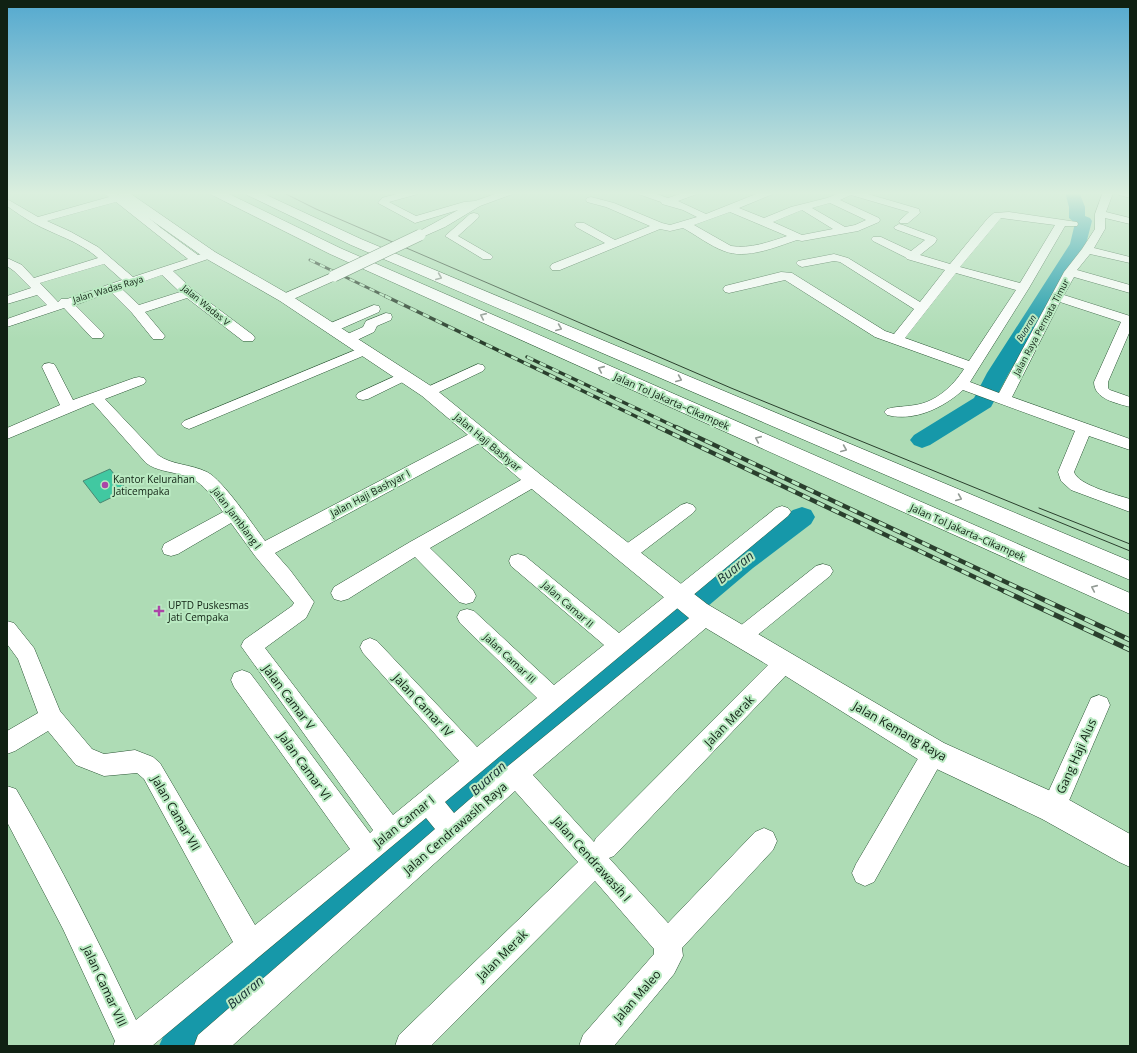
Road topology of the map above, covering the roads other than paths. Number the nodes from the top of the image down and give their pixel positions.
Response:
1 (82, 241) edge
2 (183, 241) edge
3 (315, 241) edge
4 (354, 241) edge
5 (407, 241) edge
6 (460, 241) edge
7 (610, 241) edge
8 (622, 241) edge
9 (714, 241) edge
10 (780, 241) edge
11 (881, 241) edge
12 (931, 241) edge
13 (975, 241) edge
14 (1056, 241) edge
15 (1091, 241) edge
16 (615, 244) junction
17 (1087, 250) junction
18 (487, 257) dead end
19 (911, 257) junction
20 (204, 258) junction
21 (105, 260) junction
22 (1130, 260) edge
23 (7, 262) edge
24 (802, 263) dead end
25 (556, 268) dead end
26 (954, 268) junction
27 (165, 270) junction
28 (1070, 272) junction
29 (130, 282) junction
30 (36, 286) junction
31 (114, 288) junction
32 (1024, 288) junction
33 (729, 289) dead end
34 (1130, 289) edge
35 (189, 293) junction
36 (1057, 297) junction
37 (285, 298) junction
38 (7, 300) edge
39 (60, 304) junction
40 (921, 308) junction
41 (374, 309) dead end
42 (137, 310) junction
43 (386, 316) dead end
44 (1129, 320) edge
45 (7, 322) edge
46 (331, 328) junction
47 (97, 335) dead end
48 (158, 336) dead end
49 (248, 338) dead end
50 (348, 338) junction
51 (896, 340) junction
52 (365, 350) junction
53 (49, 366) dead end
54 (973, 367) junction
55 (478, 368) dead end
56 (404, 376) junction
57 (139, 381) dead end
58 (965, 386) junction
59 (428, 392) junction
60 (363, 396) dead end
61 (95, 397) junction
62 (1000, 398) junction
63 (1130, 402) edge
64 (69, 407) junction
65 (892, 412) dead end
66 (190, 424) dead end
67 (1084, 429) junction
68 (7, 434) edge
69 (479, 436) junction
70 (1130, 445) edge
71 (534, 480) junction
72 (1130, 506) edge
73 (687, 509) dead end
74 (782, 512) dead end
75 (233, 514) junction
76 (417, 547) junction
77 (171, 549) dead end
78 (262, 551) junction
79 (626, 554) junction
80 (518, 561) dead end
81 (823, 571) dead end
82 (1130, 572) edge
83 (283, 575) joint
84 (341, 593) dead end
85 (466, 596) dead end
86 (1130, 604) edge
87 (691, 605) junction
88 (467, 617) dead end
89 (7, 628) edge
90 (742, 636) junction
91 (619, 645) junction
92 (370, 647) dead end
93 (785, 662) junction
94 (242, 680) dead end
95 (553, 699) junction
96 (1099, 705) dead end
97 (51, 717) junction
98 (7, 743) edge
99 (934, 753) junction
100 (476, 762) junction
101 (516, 774) junction
102 (7, 798) edge
103 (1053, 808) junction
104 (442, 818) junction
105 (390, 832) junction
106 (764, 841) dead end
107 (367, 851) junction
108 (1130, 851) edge
109 (600, 855) junction
110 (865, 873) dead end
111 (668, 943) junction
112 (251, 946) junction
113 (130, 1045) edge
114 (209, 1046) edge
115 (410, 1046) edge
116 (594, 1046) edge

1 - 21 street
2 - 20 main road, Jalan Haji Bashyar
86 -> 3 main road, Jalan Tol Jakarta–Cikampek
4 -> 82 main road
5 - 37 street, bridge
6 - 18 street
7 - 16 street
8 - 16 street
9 - 10 street
11 - 19 street
12 - 19 street
13 - 26 street
14 - 32 street
15 - 17 street, Jalan Raya Permata Timur
16 - 25 street
17 - 22 street
17 - 28 street, Jalan Raya Permata Timur
19 - 26 street
20 - 27 street, Jalan Wadas Raya
20 - 37 main road, Jalan Haji Bashyar
21 - 29 street
21 - 30 street
23 - 30 street
24 - 40 street
26 - 32 street
26 - 40 street
27 - 29 street, Jalan Wadas Raya
27 - 35 street, Jalan Wadas V
28 - 34 street
28 - 36 street, Jalan Raya Permata Timur
29 - 31 street, Jalan Wadas Raya
30 - 38 street
30 - 39 street
31 - 39 street, Jalan Wadas Raya
31 - 42 street
32 - 54 street
33 - 51 street
35 - 42 street
35 - 49 street, Jalan Wadas V
36 - 44 street
36 - 62 street, Jalan Raya Permata Timur
37 - 46 main road, Jalan Haji Bashyar
39 - 45 street, Jalan Wadas Raya
39 - 47 street
40 - 51 street
41 - 46 street
42 - 48 street
43 - 50 street
44 - 63 street
46 - 50 main road, Jalan Haji Bashyar
50 - 52 main road, Jalan Haji Bashyar
51 - 54 street
52 - 56 main road, Jalan Haji Bashyar
52 - 66 street
53 - 64 street
54 - 58 street
55 - 59 street
56 - 59 main road, Jalan Haji Bashyar
56 - 60 street
57 - 61 street
58 - 62 street
58 - 65 street
59 - 69 main road, Jalan Haji Bashyar
61 - 64 street
61 - 75 street, Jalan Jamblang I
62 - 67 street
64 - 68 street
67 - 70 street
67 - 72 street
69 - 71 main road, Jalan Haji Bashyar
69 - 78 street, Jalan Haji Bashyar I
71 - 76 street
71 - 79 main road, Jalan Haji Bashyar
73 - 79 street
74 - 87 street
75 - 77 street
75 - 78 street, Jalan Jamblang I
76 - 84 street
76 - 85 street
78 - 83 street, Jalan Jamblang I
79 - 87 main road, Jalan Haji Bashyar
80 - 91 street, Jalan Camar II
81 - 90 street
83 - 105 street, Jalan Camar V
87 - 90 main road, Jalan Kemang Raya
87 - 91 street, Jalan Camar I
87 - 101 street, Jalan Cendrawasih Raya
88 - 95 street, Jalan Camar III
89 - 97 street, Jalan Camar VII
90 - 93 main road, Jalan Kemang Raya
91 - 95 street, Jalan Camar I
92 - 100 street, Jalan Camar IV
93 - 99 main road, Jalan Kemang Raya
93 - 109 street, Jalan Merak
94 - 107 street, Jalan Camar VI
95 - 100 street, Jalan Camar I
96 - 103 street, Gang Haji Alus
97 - 98 street
97 - 112 street, Jalan Camar VII
99 - 103 main road, Jalan Kemang Raya
99 - 110 street
100 - 104 street, Jalan Camar I
101 - 104 street, Jalan Cendrawasih Raya
101 - 109 street, Jalan Cendrawasih I
102 - 113 street, Jalan Camar VIII
103 - 108 main road, Jalan Kemang Raya
104 - 105 street, Jalan Camar I
104 - 114 street, Jalan Cendrawasih Raya
105 - 107 street, Jalan Camar I
106 - 111 street
107 - 112 street, Jalan Camar I
109 - 111 street, Jalan Cendrawasih I
109 - 115 street, Jalan Merak
111 - 116 street, Jalan Maleo
112 - 113 street, Jalan Camar I

